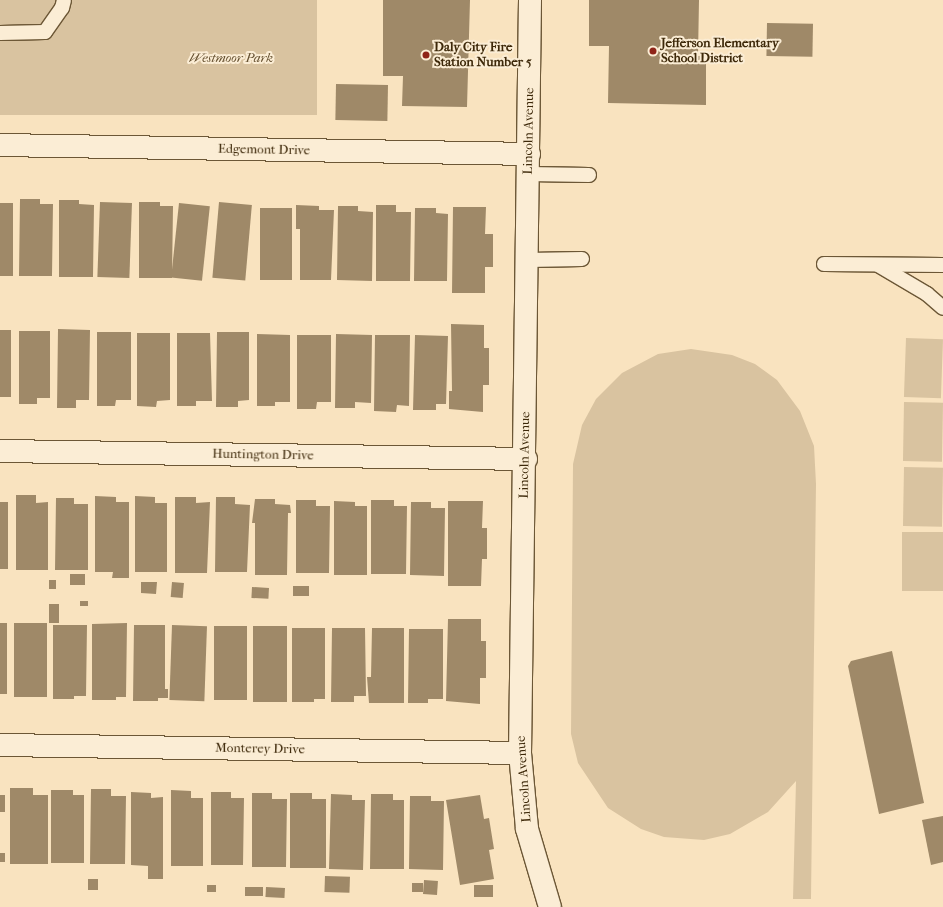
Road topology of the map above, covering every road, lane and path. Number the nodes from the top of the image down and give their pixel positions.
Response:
1 (64, 0) edge
2 (530, 0) edge
3 (0, 33) edge
4 (0, 145) edge
5 (529, 164) junction
6 (589, 175) dead end
7 (582, 259) dead end
8 (528, 260) junction
9 (824, 264) dead end
10 (877, 265) junction
11 (943, 265) edge
12 (943, 308) edge
13 (0, 451) edge
14 (526, 459) junction
15 (0, 745) edge
16 (520, 753) junction
17 (550, 907) edge

1 - 3 lane
2 - 5 street, Lincoln Avenue
4 - 5 street, Edgemont Drive
5 - 6 lane
5 - 8 street, Lincoln Avenue
7 - 8 lane
8 - 14 street, Lincoln Avenue
9 - 10 lane
10 - 11 lane
10 - 12 lane
13 - 14 street, Huntington Drive
14 - 16 street, Lincoln Avenue
15 - 16 street, Monterey Drive
16 - 17 street, Lincoln Avenue

